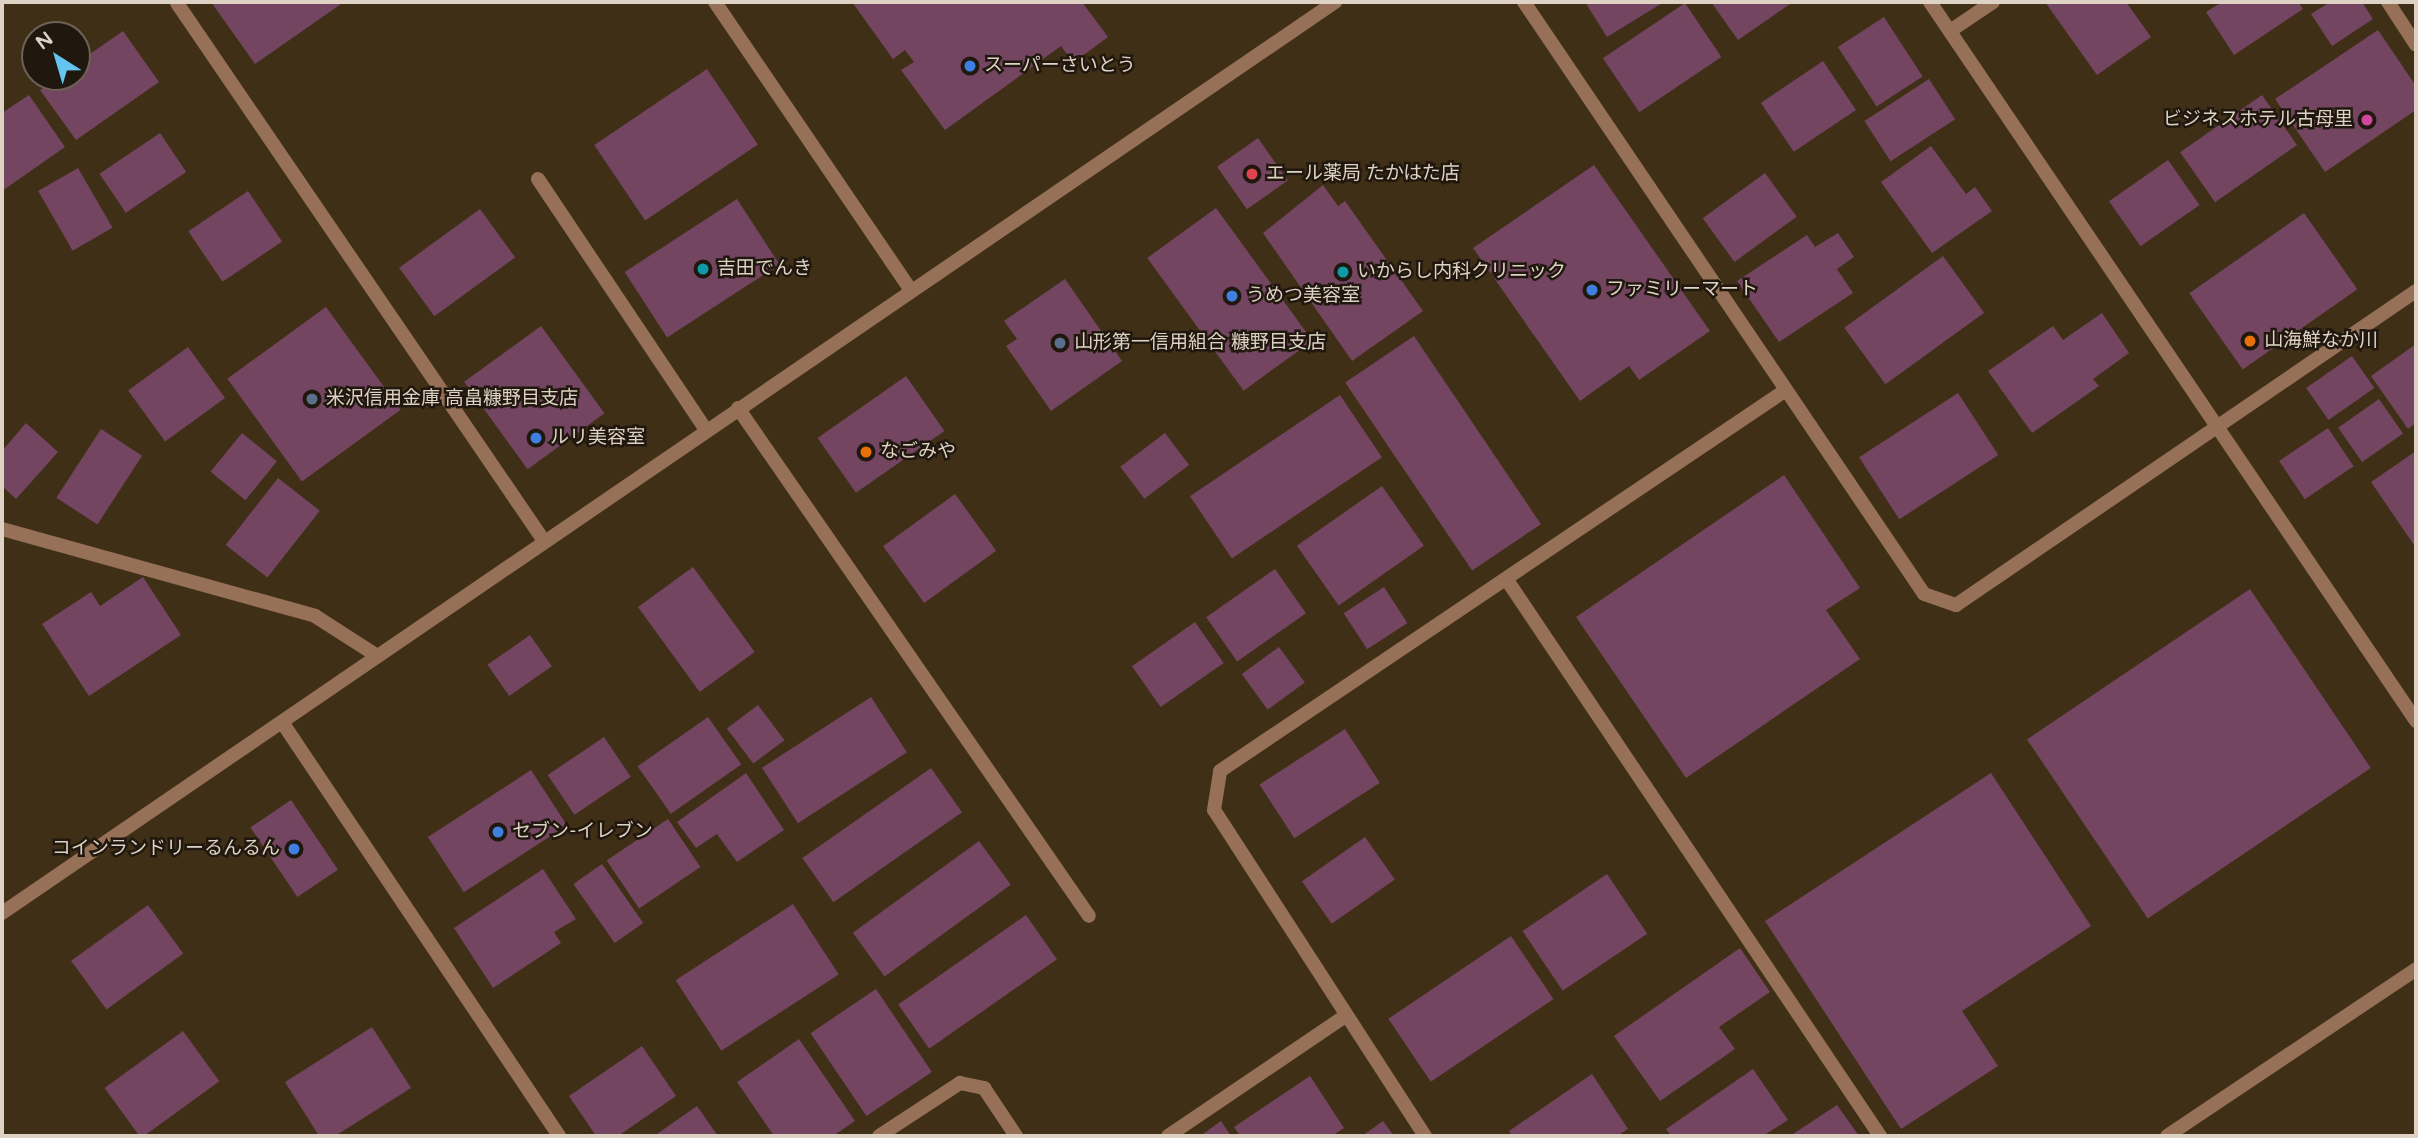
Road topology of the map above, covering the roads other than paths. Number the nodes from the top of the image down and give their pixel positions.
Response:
1 (715, 2) edge
2 (1335, 2) edge
3 (1524, 2) edge
4 (1930, 2) edge
5 (1993, 2) edge
6 (2388, 2) edge
7 (177, 3) edge
8 (1950, 31) junction
9 (2416, 45) edge
10 (538, 180) dead end
11 (911, 290) junction
12 (2416, 291) edge
13 (1783, 392) junction
14 (738, 408) junction
15 (2218, 425) junction
16 (706, 430) junction
17 (2, 529) edge
18 (544, 541) junction
19 (1507, 580) junction
20 (376, 655) junction
21 (2416, 721) edge
22 (282, 722) junction
23 (2, 913) edge
24 (1089, 916) dead end
25 (2416, 969) edge
26 (1344, 1017) junction
27 (559, 1136) edge
28 (879, 1136) edge
29 (1016, 1136) edge
30 (1168, 1136) edge
31 (1425, 1136) edge
32 (1880, 1136) edge
33 (2167, 1136) edge

1 - 11 street
2 - 11 street
3 - 13 street
4 - 8 street
5 - 8 street
6 - 9 street
7 - 18 street
8 - 15 street
10 - 16 street
11 - 14 street
12 - 15 street
13 - 15 street
13 - 19 street
14 - 16 street
14 - 24 street
15 - 21 street
16 - 18 street
17 - 20 street
18 - 20 street
19 - 26 street
19 - 32 street
20 - 22 street
22 - 23 street
22 - 27 street
25 - 33 street
26 - 30 street
26 - 31 street
28 - 29 street

